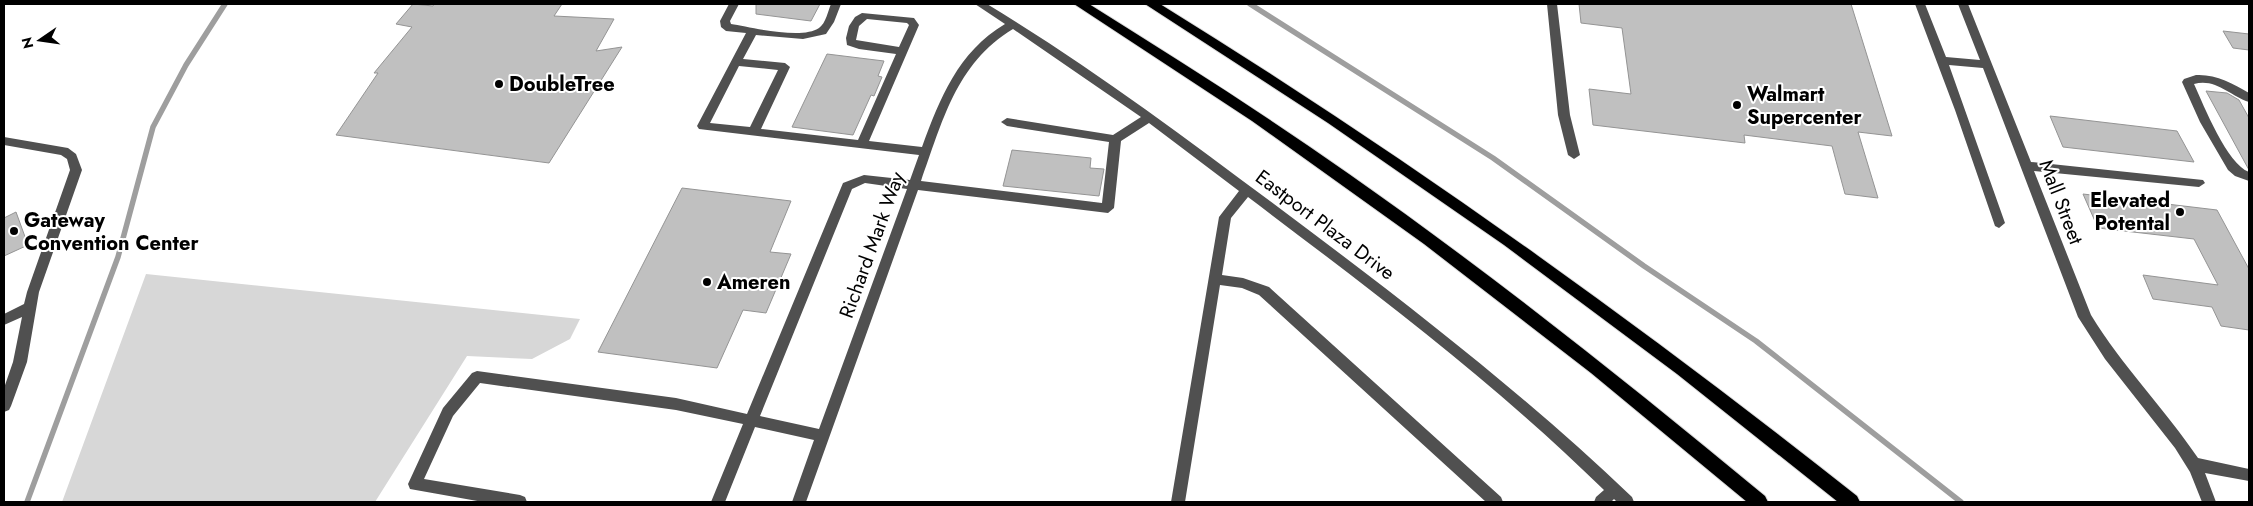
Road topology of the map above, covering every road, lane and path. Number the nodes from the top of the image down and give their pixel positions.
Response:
1 (734, 4) edge
2 (836, 4) edge
3 (980, 4) edge
4 (1080, 4) edge
5 (1151, 4) edge
6 (1552, 4) edge
7 (1920, 4) edge
8 (1963, 4) edge
9 (1014, 24) junction
10 (753, 30) junction
11 (902, 51) junction
12 (1941, 60) junction
13 (736, 62) junction
14 (1987, 66) junction
15 (2249, 98) edge
16 (1149, 117) junction
17 (1007, 122) dead end
18 (754, 132) junction
19 (1115, 139) junction
20 (4, 141) edge
21 (862, 145) junction
22 (926, 152) junction
23 (1574, 155) dead end
24 (2026, 166) junction
25 (2249, 177) edge
26 (2199, 183) dead end
27 (914, 184) junction
28 (1247, 190) junction
29 (1999, 223) dead end
30 (1215, 279) junction
31 (30, 307) junction
32 (4, 320) edge
33 (7, 391) edge
34 (4, 406) edge
35 (751, 422) junction
36 (823, 436) junction
37 (2194, 464) junction
38 (2249, 475) edge
39 (1614, 490) junction
40 (520, 502) edge
41 (718, 502) edge
42 (799, 502) edge
43 (1178, 502) edge
44 (1496, 502) edge
45 (1601, 502) edge
46 (1627, 502) edge
47 (1759, 502) edge
48 (1851, 502) edge
49 (2209, 502) edge

1 - 10 street
2 - 10 street
3 - 9 street, Eastport Plaza Drive
4 - 47 highway
5 - 48 highway
6 - 23 street
7 - 12 street
8 - 14 street, Mall Street
9 - 16 street, Eastport Plaza Drive
9 - 22 street, Richard Mark Way
10 - 13 street
11 - 11 street
11 - 21 street
12 - 14 street
12 - 29 street
13 - 18 street
13 - 18 street
14 - 24 street, Mall Street
15 - 25 street
16 - 19 street
16 - 28 street, Eastport Plaza Drive
17 - 19 street
18 - 21 street
19 - 27 street
20 - 31 street
21 - 22 street
22 - 27 street, Richard Mark Way
24 - 26 street
24 - 37 street, Mall Street
27 - 35 street
27 - 36 street, Richard Mark Way
28 - 30 street
28 - 39 street, Eastport Plaza Drive
30 - 43 street
30 - 44 street
31 - 32 street
31 - 33 street
33 - 34 street
35 - 36 street
35 - 40 street
35 - 41 street
36 - 42 street, Richard Mark Way
37 - 38 street
37 - 49 street, Mall Street
39 - 45 street
39 - 46 street, Eastport Plaza Drive

